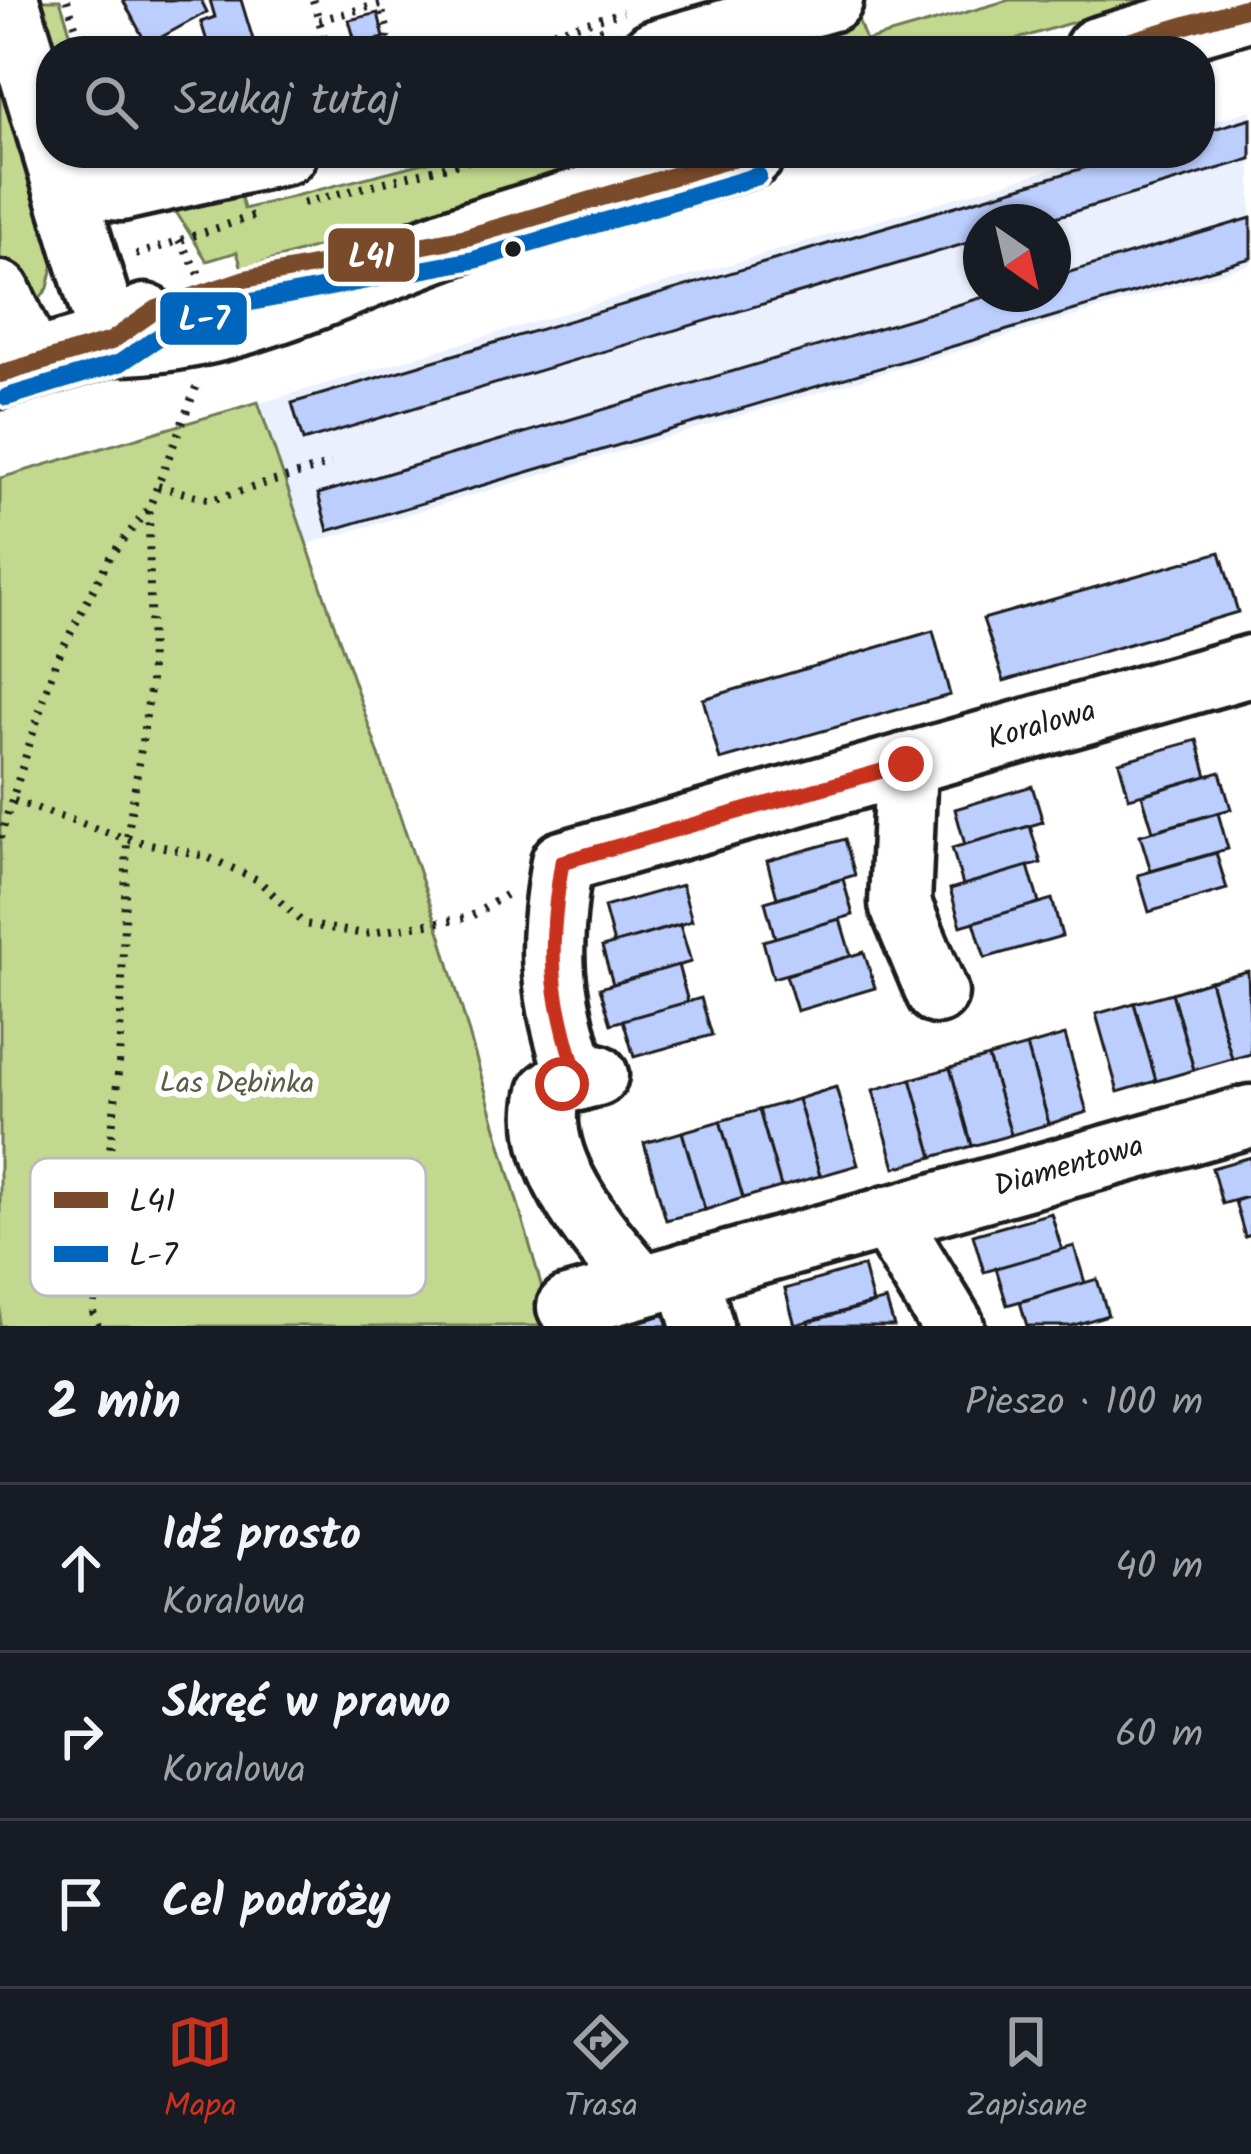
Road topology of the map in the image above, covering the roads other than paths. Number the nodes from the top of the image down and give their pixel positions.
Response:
1 (8, 0) edge
2 (832, 0) edge
3 (1251, 6) edge
4 (716, 16) edge
5 (648, 29) edge
6 (1149, 36) edge
7 (36, 74) edge
8 (70, 168) edge
9 (85, 168) edge
10 (700, 168) edge
11 (289, 180) edge
12 (0, 292) edge
13 (111, 340) junction
14 (16, 369) edge
15 (1249, 675) edge
16 (906, 764) junction
17 (937, 993) dead end
18 (1251, 1116) edge
19 (887, 1217) junction
20 (677, 1295) edge
21 (568, 1307) dead end
22 (953, 1326) edge

1 - 7 street
2 - 4 street
3 - 6 main road
4 - 5 street
8 - 13 street
9 - 11 street
10 - 13 main road
12 - 14 street
13 - 14 main road
15 - 16 street, Koralowa
16 - 17 street
16 - 20 street, Koralowa
18 - 19 street, Diamentowa
19 - 20 street, Diamentowa
19 - 22 street
20 - 21 street, Diamentowa

